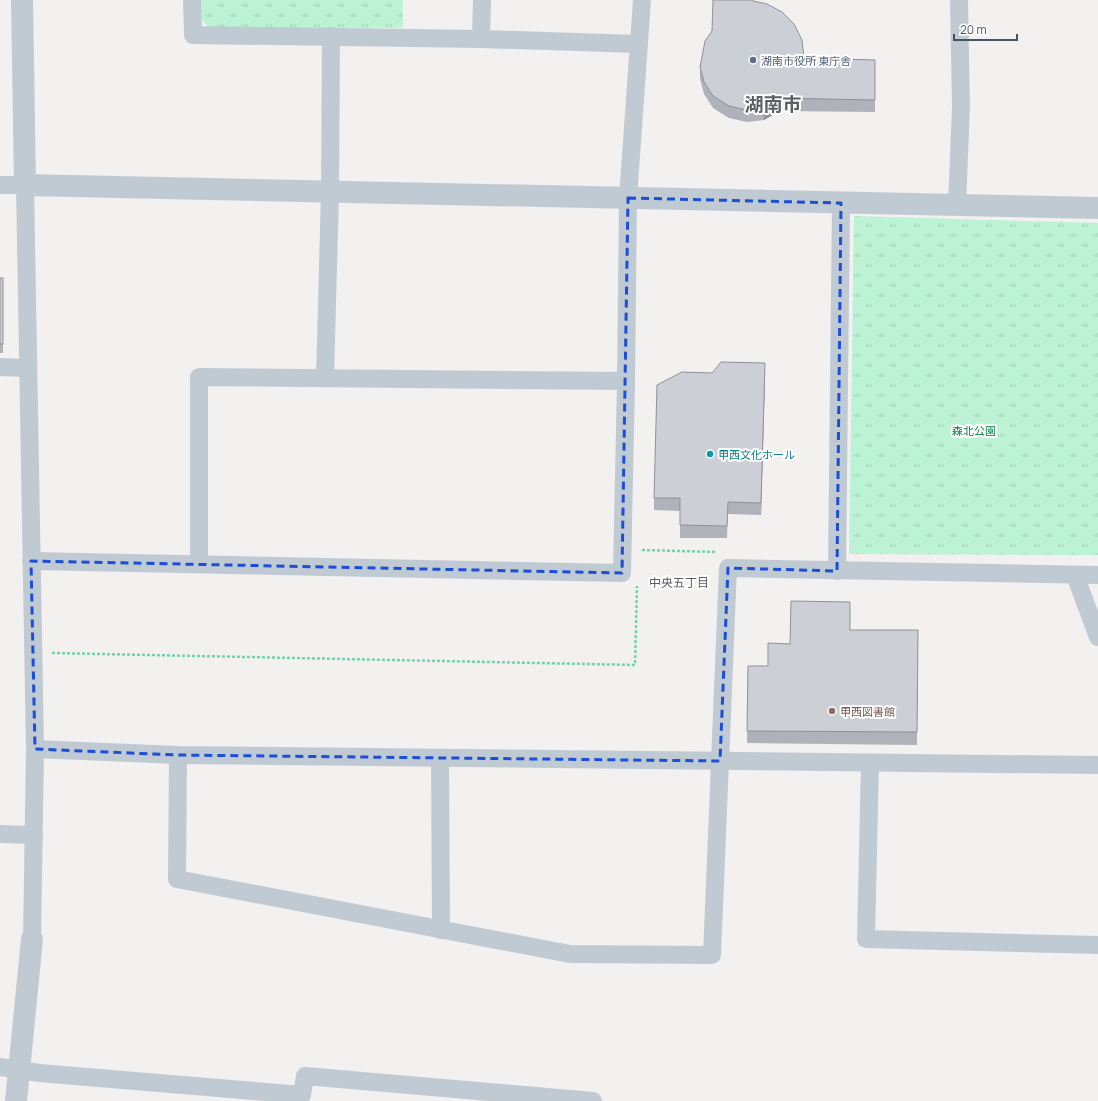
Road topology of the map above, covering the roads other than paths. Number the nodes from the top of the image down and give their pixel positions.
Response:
1 (22, 0) edge
2 (192, 0) edge
3 (482, 0) edge
4 (642, 0) edge
5 (959, 0) edge
6 (331, 36) junction
7 (481, 39) junction
8 (639, 44) junction
9 (0, 185) edge
10 (25, 185) junction
11 (330, 192) junction
12 (628, 198) junction
13 (841, 203) junction
14 (957, 204) junction
15 (1098, 208) edge
16 (0, 367) edge
17 (27, 368) junction
18 (324, 378) junction
19 (626, 381) junction
20 (32, 561) junction
21 (199, 564) junction
22 (837, 571) junction
23 (1075, 575) junction
24 (1098, 575) edge
25 (1098, 637) edge
26 (35, 749) junction
27 (178, 755) junction
28 (440, 758) junction
29 (720, 761) junction
30 (870, 763) junction
31 (1098, 765) edge
32 (0, 834) edge
33 (34, 835) junction
34 (441, 930) junction
35 (32, 939) joint
36 (1098, 945) edge
37 (10, 1068) edge
38 (16, 1101) edge
39 (593, 1101) edge

1 - 10 street
2 - 6 street
3 - 7 street
4 - 8 street
5 - 14 street
6 - 7 street
6 - 11 street
7 - 8 street
8 - 12 street
9 - 10 street
10 - 11 street
10 - 17 street
11 - 12 street
11 - 18 street
12 - 13 street
12 - 19 street
13 - 14 street
13 - 22 street
14 - 15 street
16 - 17 street
17 - 20 street
18 - 19 street
18 - 21 street
19 - 21 street
20 - 21 street
20 - 26 street
22 - 23 street
22 - 29 street
23 - 24 street
23 - 25 street
26 - 27 street
26 - 33 street
27 - 28 street
27 - 34 street
28 - 29 street
28 - 34 street
29 - 30 street
29 - 34 street
30 - 31 street
30 - 36 street
32 - 33 street
33 - 35 street
35 - 37 street
37 - 38 street
37 - 39 street

